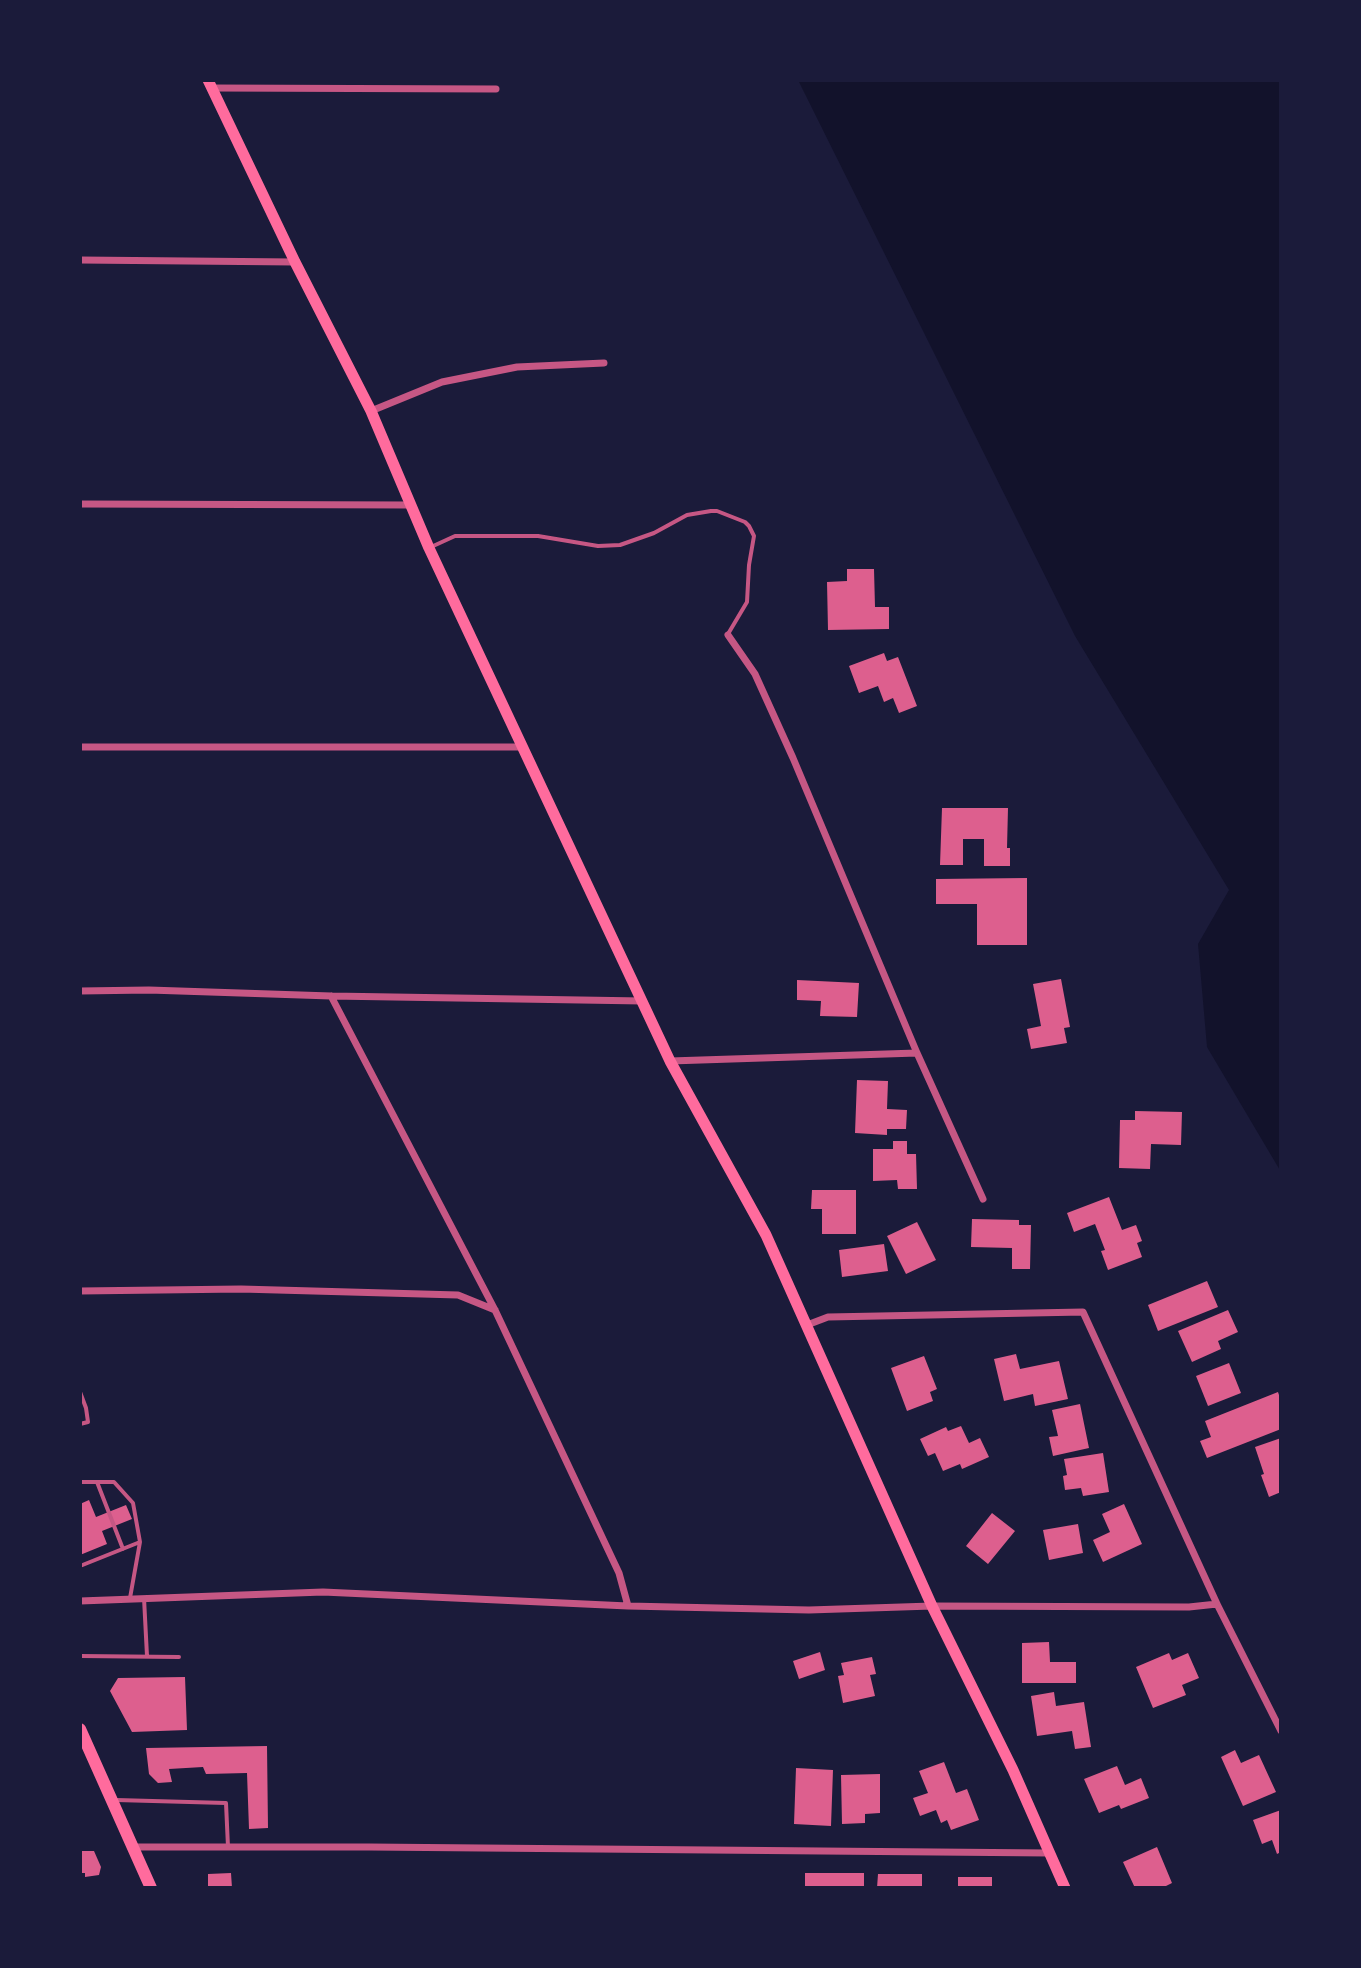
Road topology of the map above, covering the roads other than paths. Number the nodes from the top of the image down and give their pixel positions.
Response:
1 (210, 84) edge
2 (496, 89) dead end
3 (80, 260) edge
4 (295, 262) junction
5 (604, 363) dead end
6 (371, 411) junction
7 (80, 504) edge
8 (411, 505) junction
9 (429, 548) junction
10 (728, 635) joint
11 (80, 747) edge
12 (522, 747) junction
13 (80, 991) edge
14 (331, 996) junction
15 (643, 1001) junction
16 (917, 1053) junction
17 (670, 1061) junction
18 (983, 1199) dead end
19 (80, 1291) edge
20 (495, 1310) junction
21 (807, 1325) junction
22 (80, 1392) edge
23 (80, 1424) edge
24 (80, 1482) edge
25 (97, 1482) junction
26 (140, 1542) junction
27 (123, 1549) junction
28 (80, 1566) edge
29 (130, 1598) junction
30 (144, 1598) junction
31 (80, 1601) edge
32 (1217, 1604) junction
33 (628, 1606) junction
34 (932, 1606) junction
35 (80, 1656) edge
36 (147, 1656) junction
37 (179, 1657) dead end
38 (80, 1729) edge
39 (1281, 1731) edge
40 (111, 1800) junction
41 (132, 1847) junction
42 (228, 1847) junction
43 (1049, 1853) junction
44 (151, 1888) edge
45 (1065, 1888) edge

1 - 2 street
1 - 4 main road
3 - 4 street
4 - 6 main road
5 - 6 street
6 - 8 main road
7 - 8 street
8 - 9 main road
9 - 10 lane
9 - 12 main road
10 - 16 street
11 - 12 street
12 - 15 main road
13 - 14 street
14 - 15 street
14 - 20 street
15 - 17 main road
16 - 17 street
16 - 18 street
17 - 21 main road
19 - 20 street
20 - 33 street
21 - 32 street
21 - 34 main road
22 - 23 lane
24 - 25 lane
25 - 26 lane
25 - 27 lane
26 - 27 lane
26 - 29 lane
27 - 28 lane
29 - 30 street
29 - 31 street
30 - 33 street
30 - 36 lane
32 - 34 street
32 - 39 street
33 - 34 street
34 - 43 main road
35 - 36 lane
36 - 37 lane
38 - 40 main road
40 - 41 main road
40 - 42 lane
41 - 42 street
41 - 44 main road
42 - 43 street
43 - 45 main road

